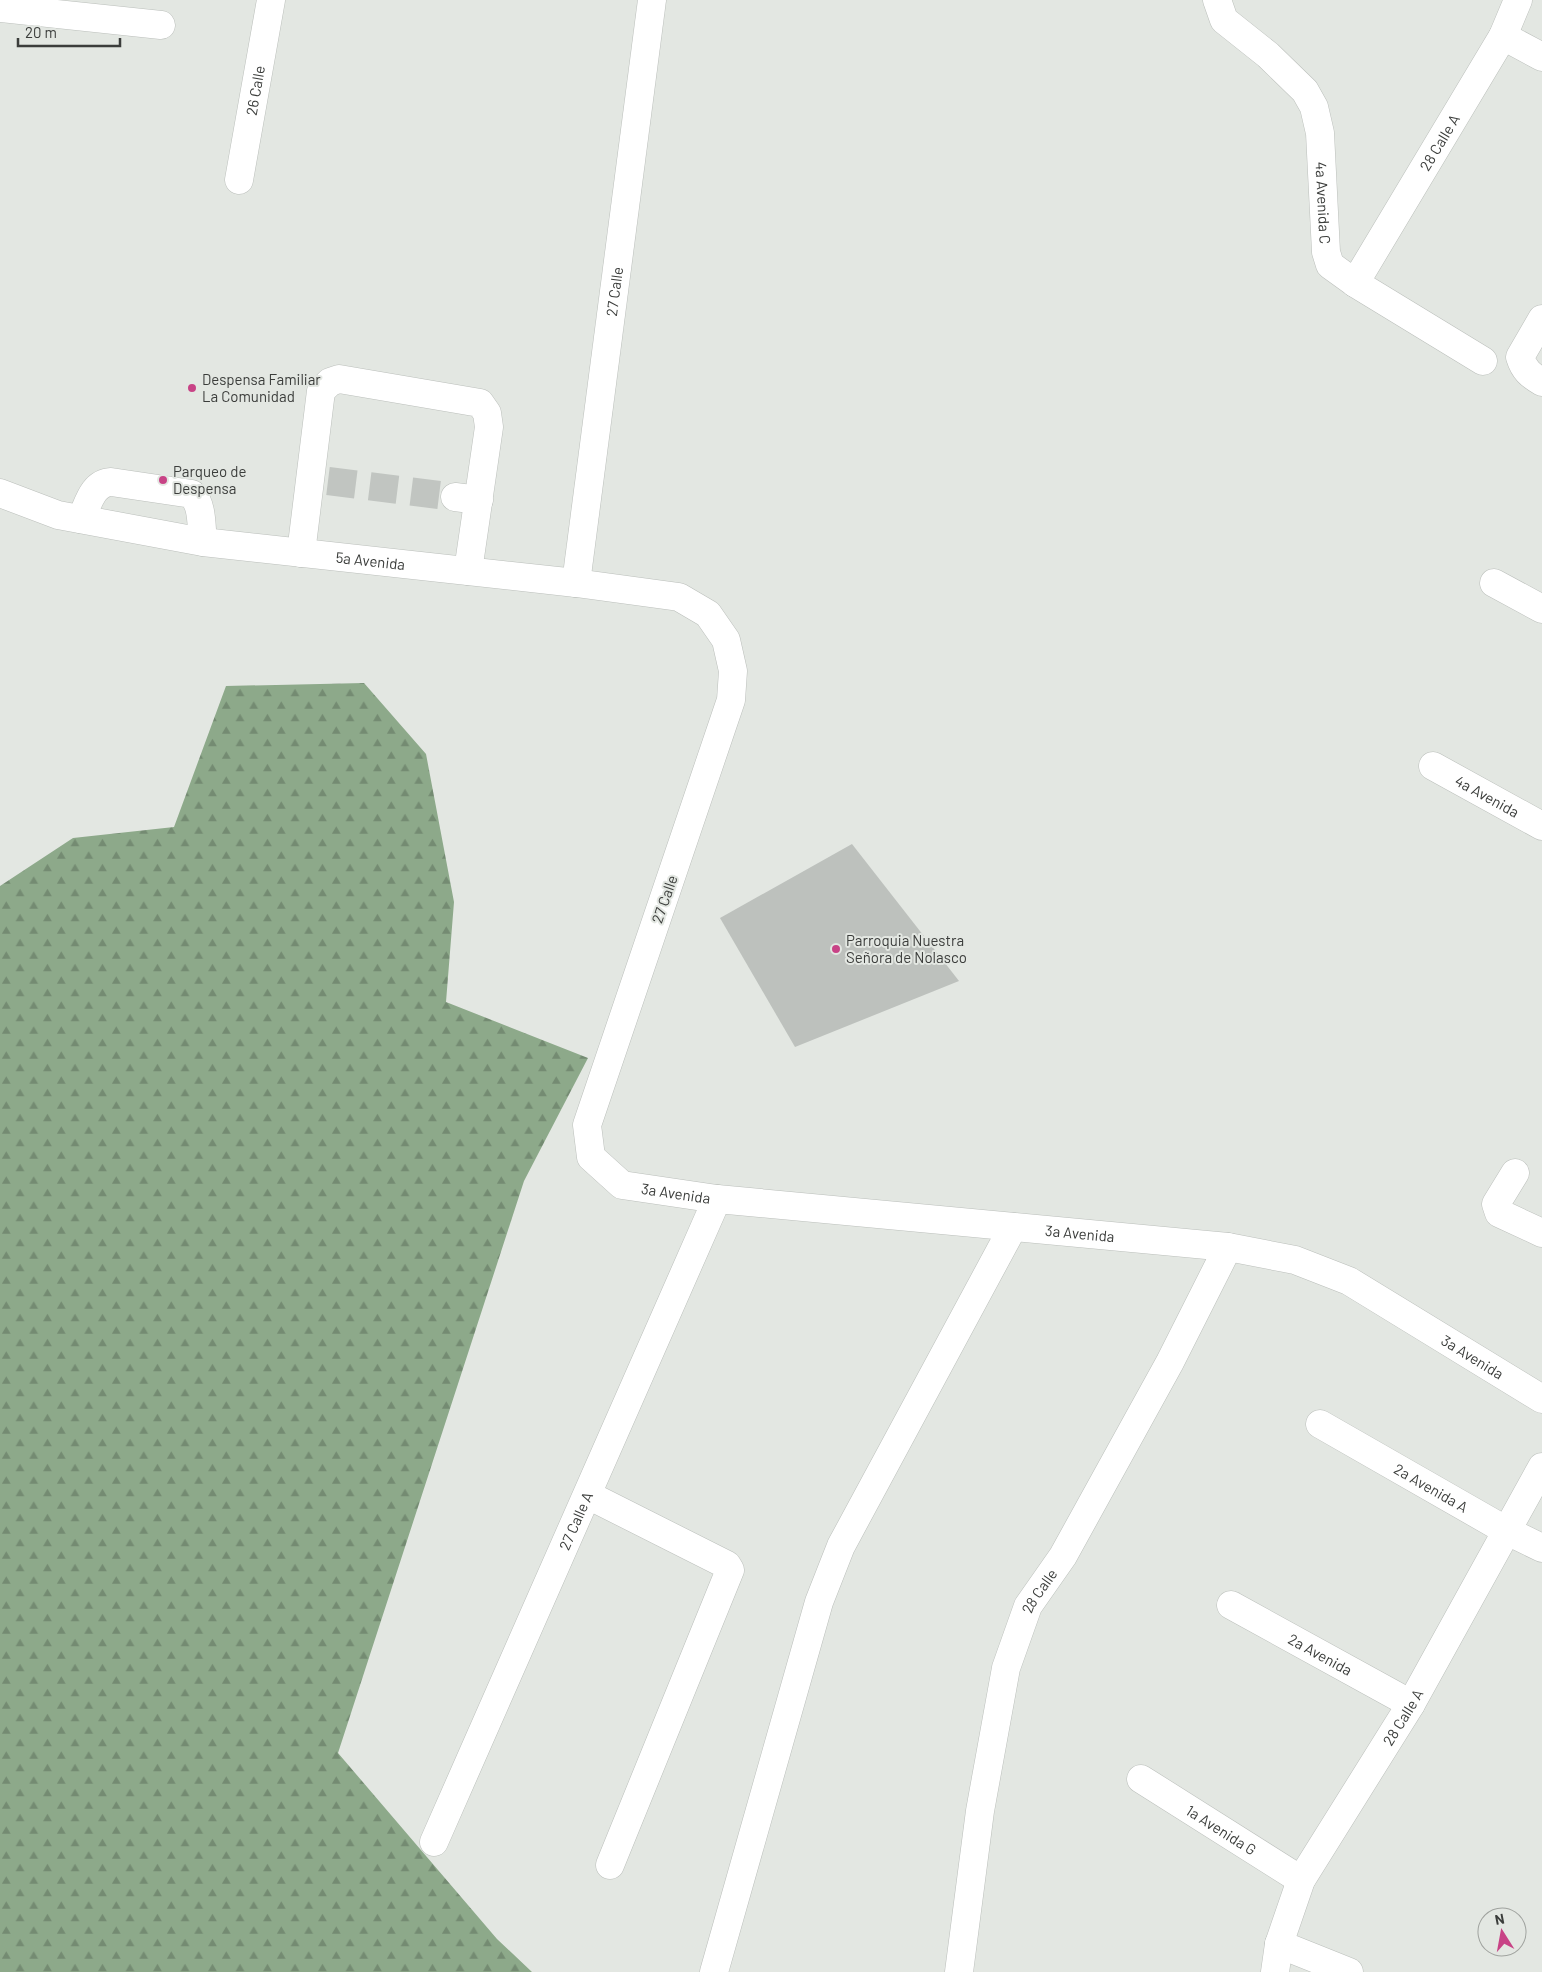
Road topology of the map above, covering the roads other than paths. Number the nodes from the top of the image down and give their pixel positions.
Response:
1 (271, 0) edge
2 (652, 0) edge
3 (1518, 0) edge
4 (1223, 6) edge
5 (0, 8) edge
6 (161, 25) dead end
7 (1503, 36) junction
8 (1542, 57) edge
9 (239, 180) dead end
10 (1355, 283) junction
11 (1542, 319) edge
12 (1483, 361) dead end
13 (1533, 374) edge
14 (0, 493) edge
15 (80, 519) junction
16 (203, 542) junction
17 (301, 553) junction
18 (468, 571) junction
19 (576, 582) junction
20 (1494, 583) dead end
21 (1542, 609) edge
22 (726, 640) joint
23 (1433, 766) dead end
24 (1542, 826) edge
25 (591, 1157) joint
26 (1515, 1173) dead end
27 (717, 1200) junction
28 (1013, 1227) junction
29 (1542, 1233) edge
30 (1228, 1246) junction
31 (1542, 1399) edge
32 (1320, 1424) dead end
33 (1542, 1467) edge
34 (588, 1495) junction
35 (1508, 1531) junction
36 (1542, 1548) edge
37 (1231, 1605) dead end
38 (1411, 1704) junction
39 (1141, 1779) dead end
40 (434, 1842) dead end
41 (610, 1865) dead end
42 (1301, 1880) junction
43 (1279, 1944) junction
44 (714, 1972) edge
45 (959, 1972) edge
46 (1275, 1972) edge
47 (1349, 1972) edge

1 - 9 street, 26 Calle
2 - 19 street, 27 Calle
3 - 7 street, 28 Calle A
4 - 10 street, 4a Avenida C
5 - 6 street
7 - 8 street
7 - 10 street, 28 Calle A
10 - 12 street, 4a Avenida C
11 - 13 street
14 - 15 street, 5a Avenida
15 - 16 street, 5a Avenida
15 - 16 street
16 - 17 street, 5a Avenida
17 - 18 street, 5a Avenida
17 - 18 street
18 - 19 street, 5a Avenida
19 - 22 street, 5a Avenida
20 - 21 street
22 - 25 street, 27 Calle
23 - 24 street, 4a Avenida
25 - 27 street, 3a Avenida
26 - 29 street
27 - 28 street, 3a Avenida
27 - 34 street, 27 Calle A
28 - 30 street, 3a Avenida
28 - 44 street
30 - 31 street, 3a Avenida
30 - 45 street, 28 Calle
32 - 35 street, 2a Avenida A
33 - 35 street, 28 Calle A
34 - 40 street, 27 Calle A
34 - 41 street
35 - 36 street, 2a Avenida A
35 - 38 street, 28 Calle A
37 - 38 street, 2a Avenida
38 - 42 street, 28 Calle A
39 - 42 street, 1a Avenida G
42 - 43 street, 28 Calle A
43 - 46 street, 28 Calle A
43 - 47 street

